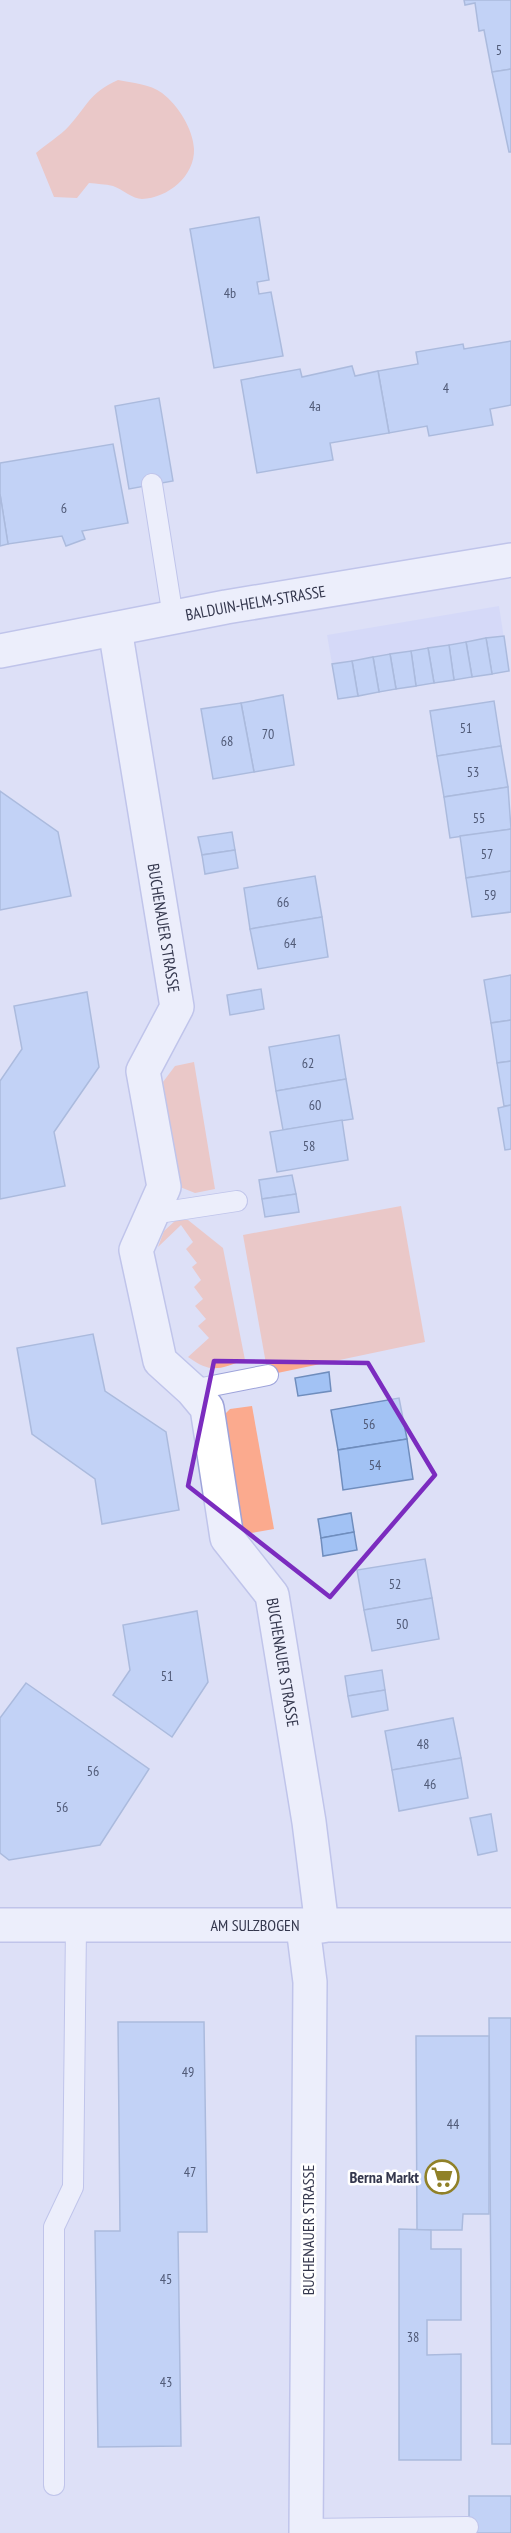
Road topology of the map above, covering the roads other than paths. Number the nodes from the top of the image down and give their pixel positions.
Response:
1 (152, 484) dead end
2 (511, 560) edge
3 (173, 617) junction
4 (115, 629) junction
5 (0, 651) edge
6 (237, 1201) dead end
7 (152, 1214) junction
8 (268, 1374) dead end
9 (192, 1390) junction
10 (0, 1925) edge
11 (313, 1926) junction
12 (511, 1926) edge
13 (76, 1927) junction
14 (54, 2485) dead end
15 (468, 2527) dead end
16 (306, 2531) edge

1 - 3 lane
2 - 3 street, BALDUIN-HELM-STRASSE
3 - 4 street, BALDUIN-HELM-STRASSE
4 - 5 street, BALDUIN-HELM-STRASSE
4 - 7 street, BUCHENAUER STRASSE
6 - 7 lane
7 - 9 street, BUCHENAUER STRASSE
8 - 9 lane
9 - 11 street, BUCHENAUER STRASSE
10 - 13 street, AM SULZBOGEN
11 - 12 street, AM SULZBOGEN
11 - 13 street, AM SULZBOGEN
11 - 16 street, BUCHENAUER STRASSE
13 - 14 lane
15 - 16 lane

